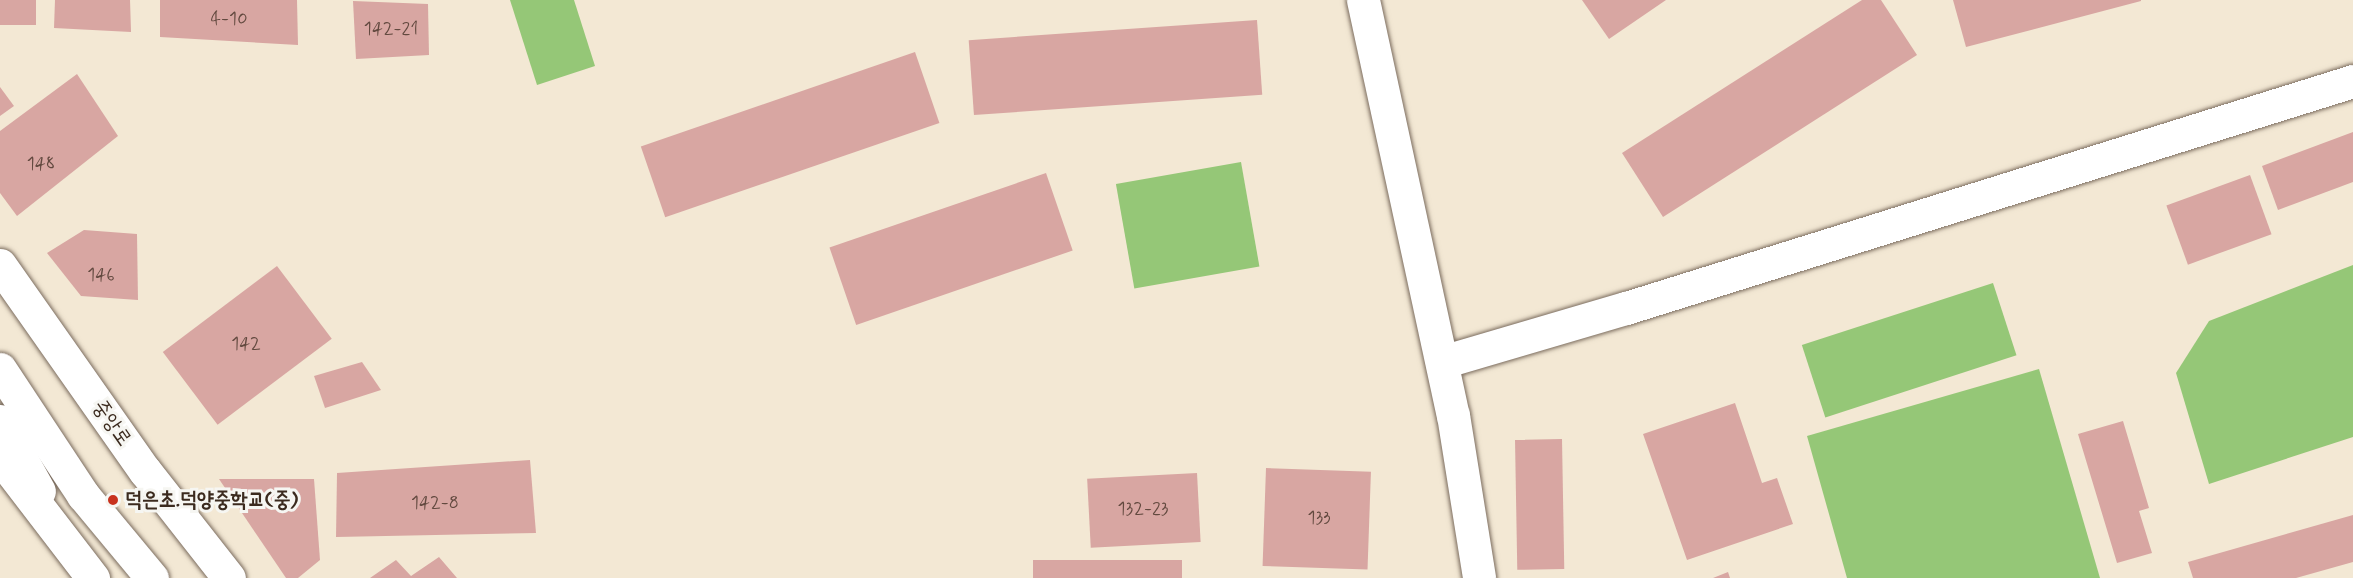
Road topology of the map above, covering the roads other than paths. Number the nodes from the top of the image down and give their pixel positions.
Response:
1 (1363, 0) edge
2 (2353, 81) edge
3 (0, 265) edge
4 (1442, 362) junction
5 (0, 369) edge
6 (0, 422) edge
7 (0, 457) edge
8 (71, 549) junction
9 (93, 578) edge
10 (152, 578) edge
11 (229, 578) edge
12 (1479, 578) edge

1 - 4 main road
2 - 4 main road
3 - 11 main road, 중앙로
4 - 12 main road
5 - 10 main road
6 - 8 main road
7 - 8 main road
8 - 9 main road

